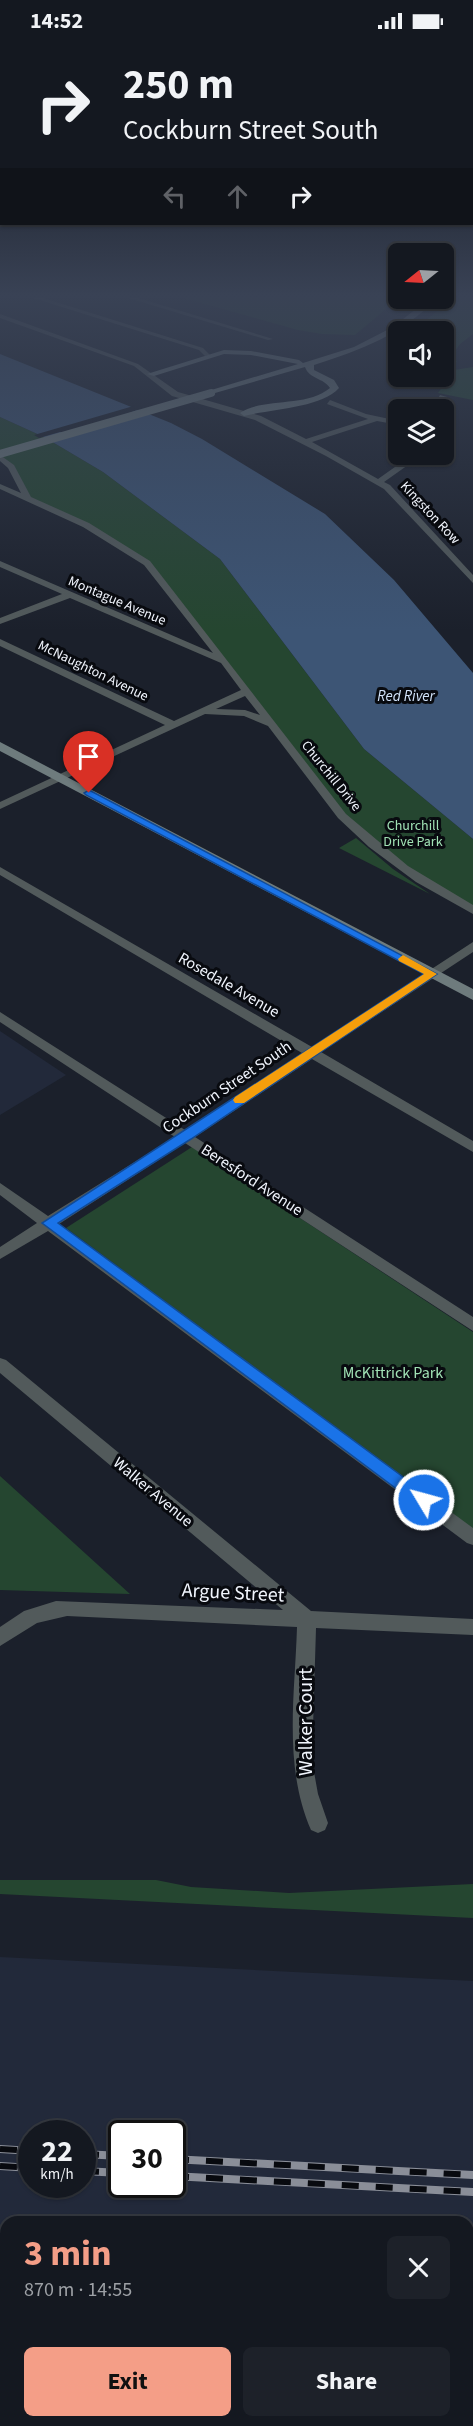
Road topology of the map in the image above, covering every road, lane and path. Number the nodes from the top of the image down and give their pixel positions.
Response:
1 (137, 408) edge
2 (160, 408) edge
3 (228, 408) edge
4 (263, 408) edge
5 (342, 408) edge
6 (244, 412) junction
7 (374, 420) junction
8 (388, 422) edge
9 (306, 442) junction
10 (0, 447) edge
11 (0, 456) edge
12 (402, 465) edge
13 (379, 482) junction
14 (0, 486) edge
15 (28, 499) junction
16 (0, 564) edge
17 (473, 580) edge
18 (68, 595) junction
19 (0, 621) edge
20 (191, 630) junction
21 (164, 636) junction
22 (0, 642) edge
23 (224, 662) junction
24 (247, 691) junction
25 (194, 715) junction
26 (272, 724) junction
27 (173, 725) junction
28 (0, 746) edge
29 (61, 778) junction
30 (0, 806) edge
31 (0, 870) edge
32 (473, 910) edge
33 (473, 946) edge
34 (432, 974) junction
35 (473, 995) edge
36 (0, 1016) edge
37 (311, 1053) junction
38 (186, 1136) junction
39 (473, 1147) edge
40 (0, 1188) edge
41 (49, 1223) junction
42 (0, 1254) edge
43 (473, 1325) edge
44 (0, 1364) edge
45 (473, 1538) edge
46 (307, 1619) junction
47 (473, 1628) edge
48 (0, 1638) edge
49 (318, 1823) dead end

1 - 10 main road
2 - 11 main road, bridge
3 - 6 street, Kingston Row
4 - 6 main road
5 - 7 street
6 - 9 street, Kingston Row
7 - 8 street
7 - 9 street
9 - 13 street, Kingston Row
11 - 15 street
12 - 13 street
13 - 17 street, Kingston Row
14 - 15 street, Churchill Drive
15 - 20 street, Churchill Drive
16 - 18 street, Montague Avenue
18 - 19 street
18 - 21 street, Montague Avenue
20 - 21 street
20 - 23 street, Churchill Drive
21 - 23 street, Montague Avenue
22 - 27 street, McNaughton Avenue
23 - 24 street, Churchill Drive
24 - 25 street
24 - 26 street, Churchill Drive
25 - 26 street
25 - 27 street
26 - 32 street, Churchill Drive
27 - 29 street
28 - 29 main road
29 - 30 street
29 - 34 main road
31 - 37 street, Rosedale Avenue
33 - 34 street, Cockburn Street South
34 - 35 main road
34 - 37 street, Cockburn Street South
36 - 38 street, Beresford Avenue
37 - 38 street, Cockburn Street South
37 - 39 street, Rosedale Avenue
38 - 41 street, Cockburn Street South
38 - 43 street, Beresford Avenue
40 - 41 street
41 - 42 street, Cockburn Street South
41 - 45 street
44 - 46 street, Walker Avenue
46 - 47 street, Argue Street
46 - 48 street, Argue Street
46 - 49 street, Walker Court

